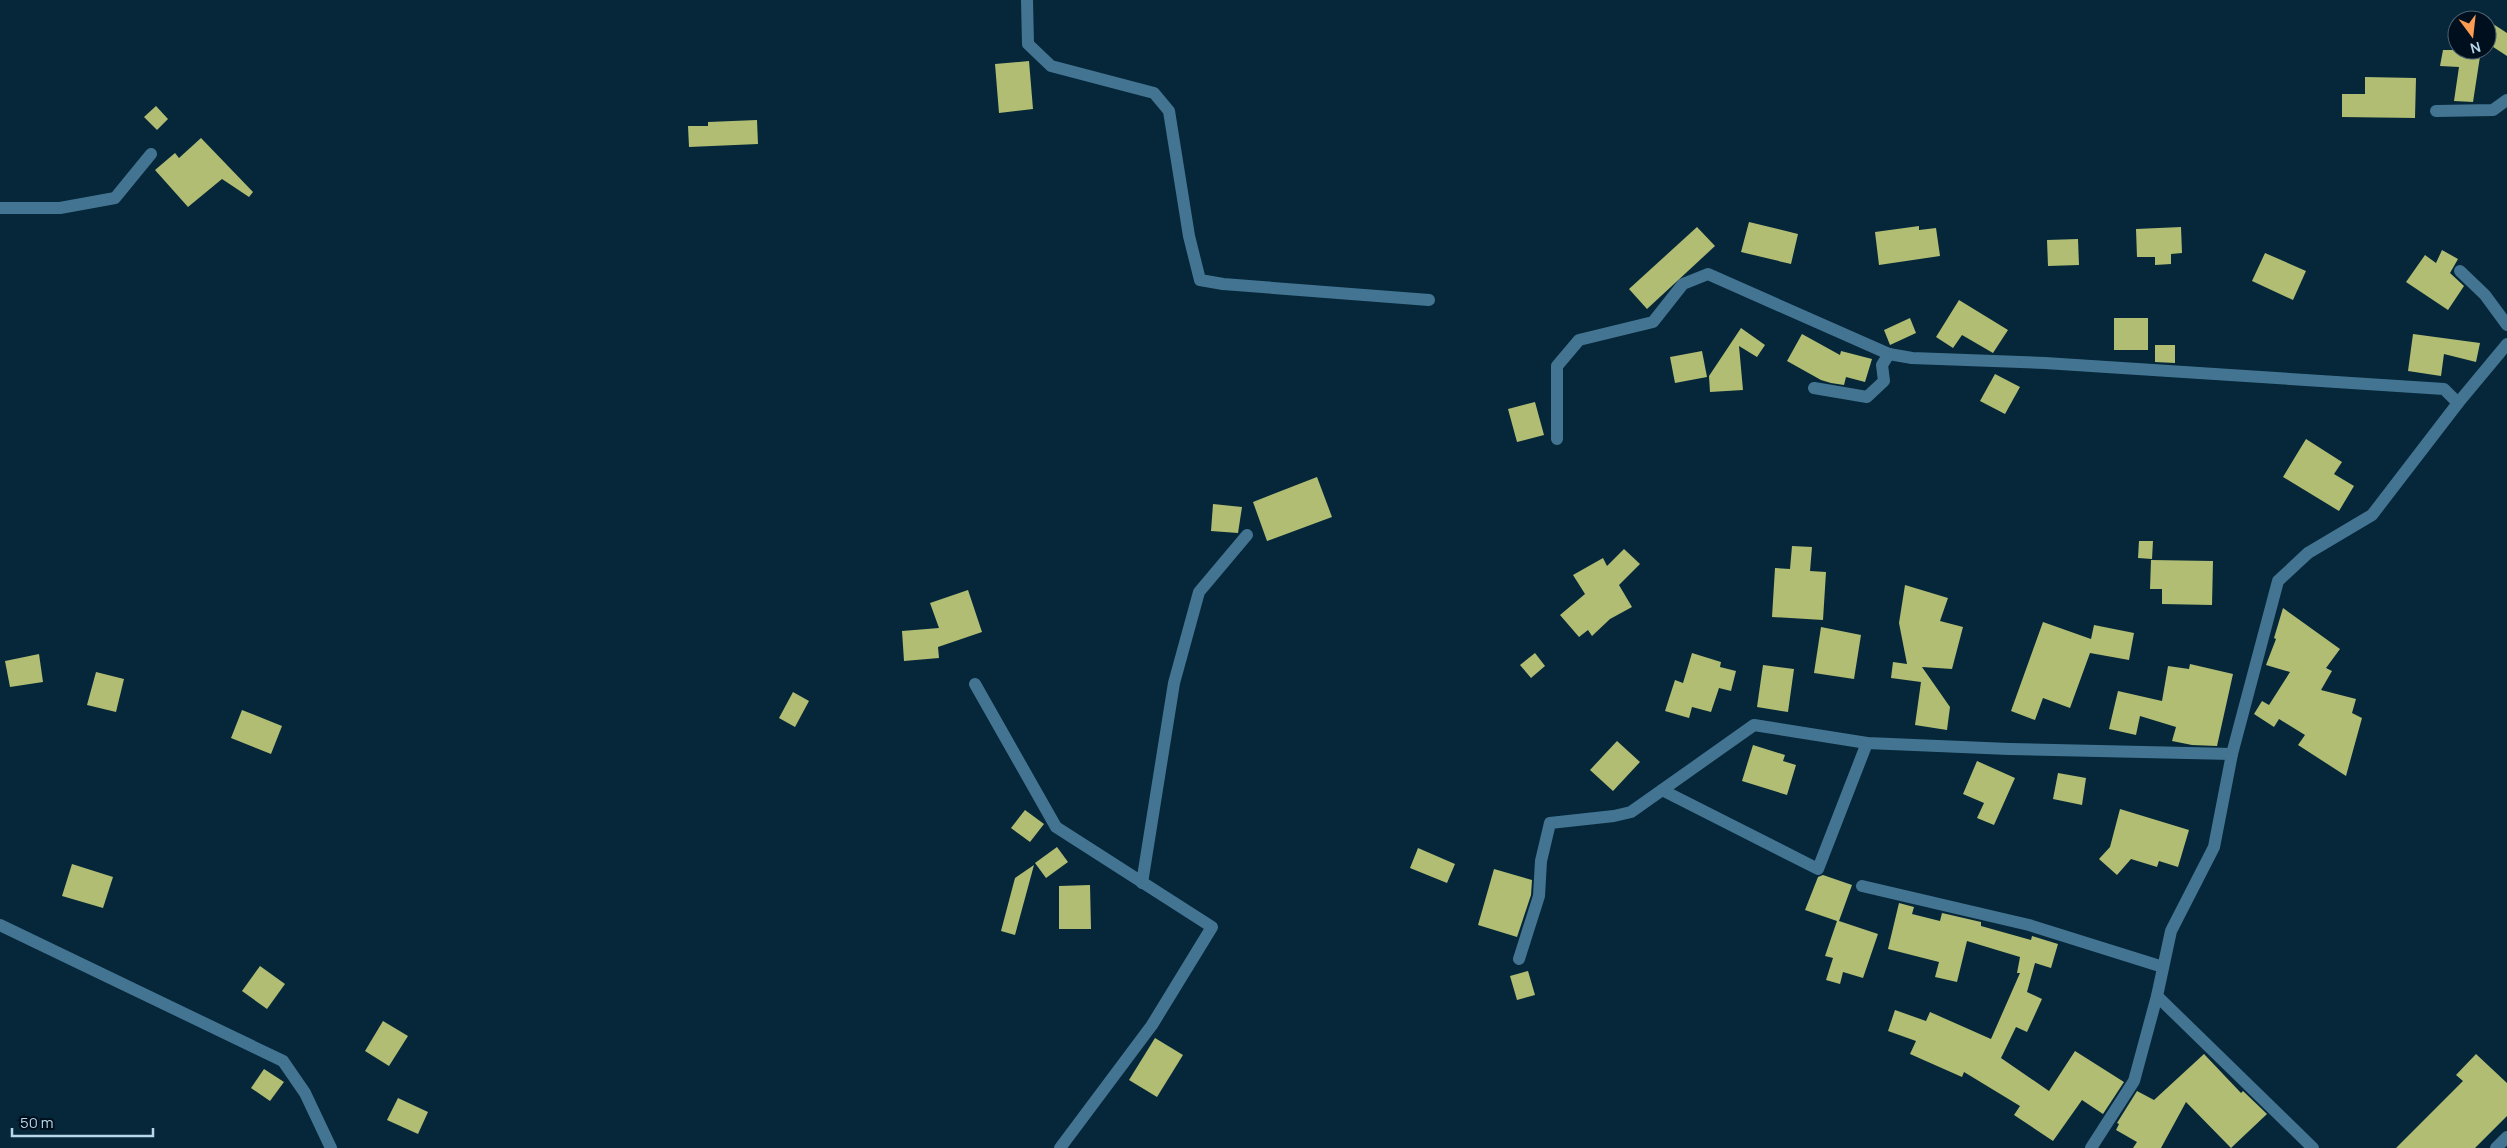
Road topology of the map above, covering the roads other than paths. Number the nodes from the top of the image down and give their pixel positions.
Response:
1 (1027, 0) edge
2 (2507, 100) edge
3 (2436, 111) dead end
4 (151, 154) dead end
5 (0, 208) edge
6 (2460, 271) dead end
7 (1429, 300) dead end
8 (2507, 325) edge
9 (2507, 344) edge
10 (1889, 354) junction
11 (1814, 388) dead end
12 (2458, 403) junction
13 (1557, 439) dead end
14 (1247, 535) dead end
15 (975, 684) dead end
16 (1867, 743) junction
17 (2232, 754) junction
18 (1662, 790) junction
19 (1142, 882) junction
20 (1862, 886) dead end
21 (0, 925) edge
22 (1519, 958) dead end
23 (2163, 967) junction
24 (2157, 996) junction
25 (2507, 1137) edge
26 (331, 1148) edge
27 (1060, 1148) edge
28 (2091, 1148) edge
29 (2313, 1148) edge
30 (2496, 1148) edge

1 - 7 street
2 - 3 street
4 - 5 street
6 - 8 street
9 - 12 street
10 - 11 street
10 - 12 street
10 - 13 street
12 - 17 street
14 - 19 street
15 - 19 street
16 - 17 street
16 - 18 street
16 - 18 street
17 - 23 street
18 - 22 street
19 - 27 street
20 - 23 street
21 - 26 street
23 - 24 street
24 - 28 street
24 - 29 street
25 - 30 street

